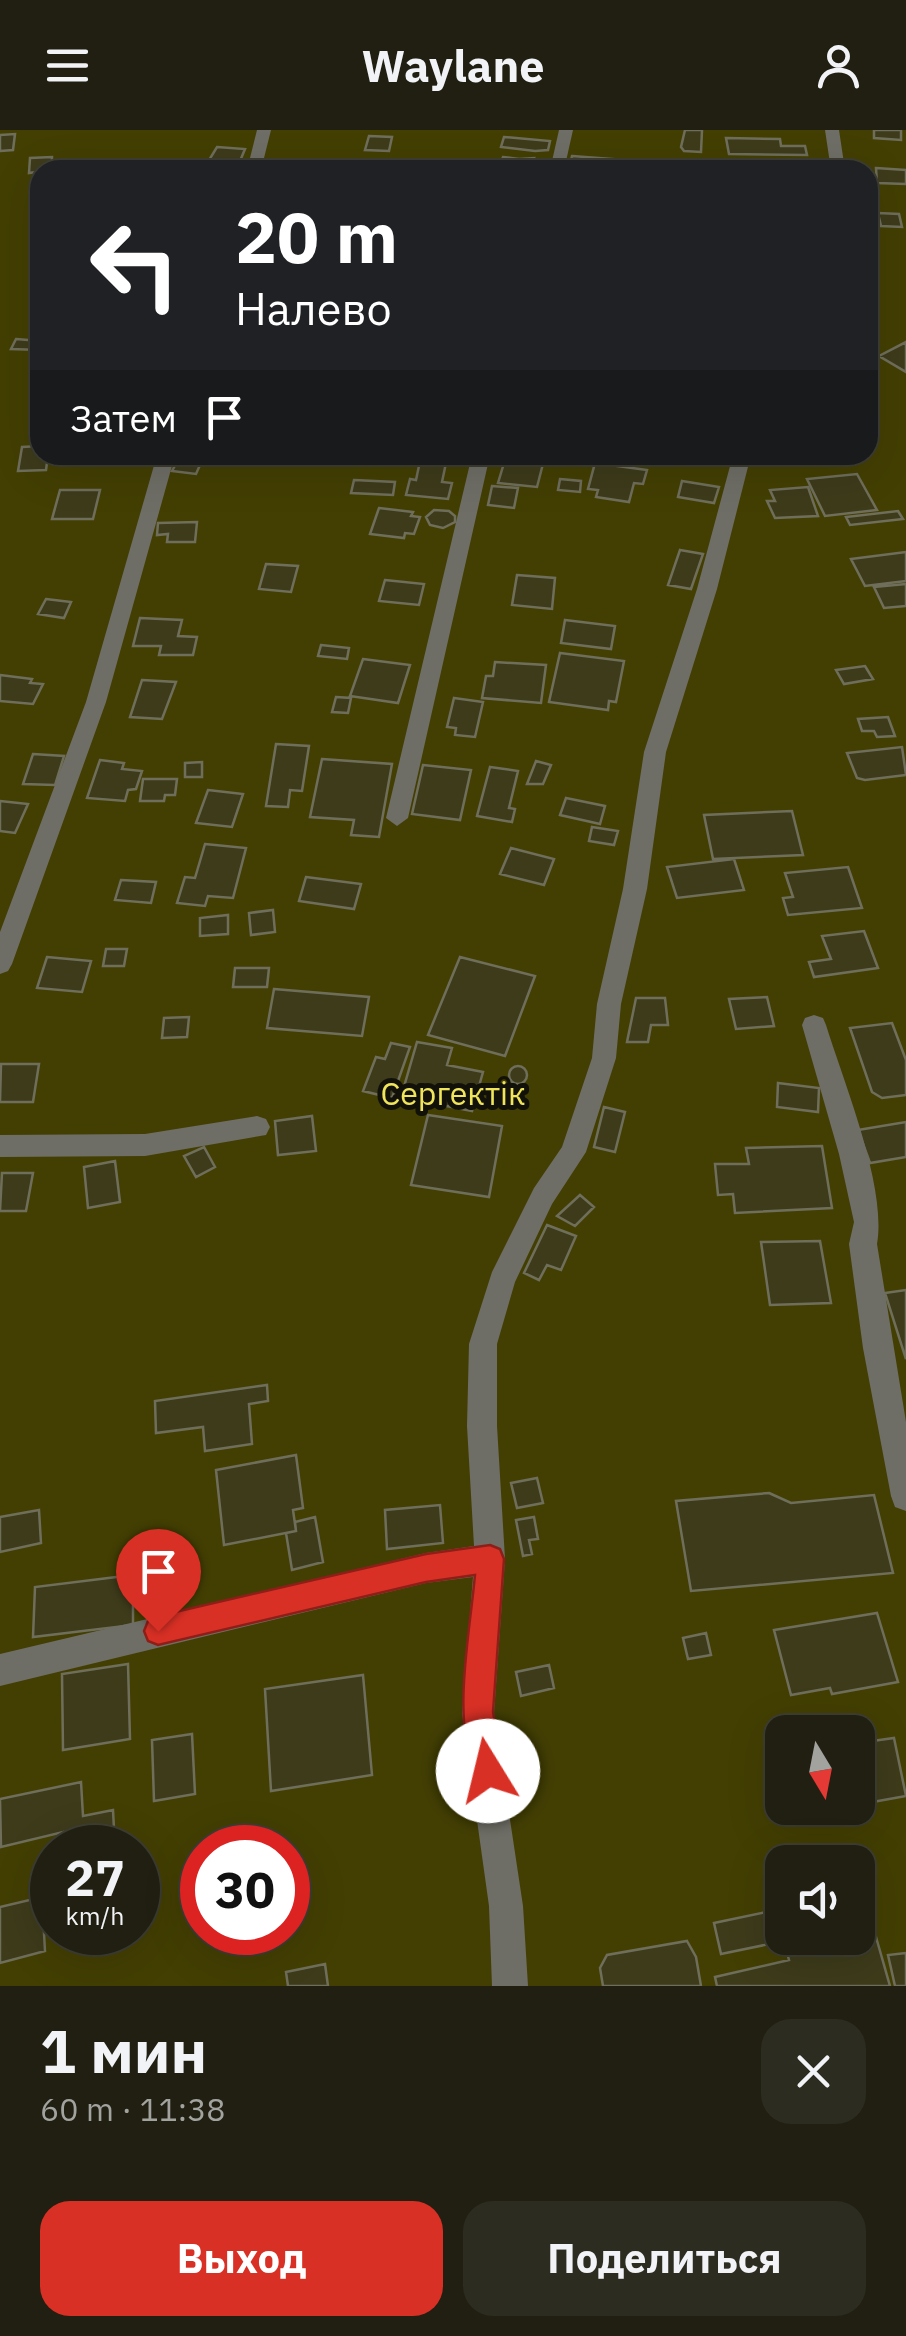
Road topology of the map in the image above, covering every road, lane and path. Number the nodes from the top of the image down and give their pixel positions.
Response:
1 (264, 130) edge
2 (566, 130) edge
3 (832, 130) edge
4 (256, 160) edge
5 (559, 160) edge
6 (836, 160) edge
7 (163, 465) edge
8 (479, 465) edge
9 (739, 465) edge
10 (397, 818) dead end
11 (0, 964) edge
12 (814, 1025) dead end
13 (256, 1127) dead end
14 (0, 1146) edge
15 (906, 1496) edge
16 (490, 1559) junction
17 (0, 1670) edge
18 (510, 1986) edge

1 - 4 street
2 - 5 street
3 - 6 street
7 - 11 street
8 - 10 street
9 - 16 street
12 - 15 street
13 - 14 street
16 - 17 street
16 - 18 street

